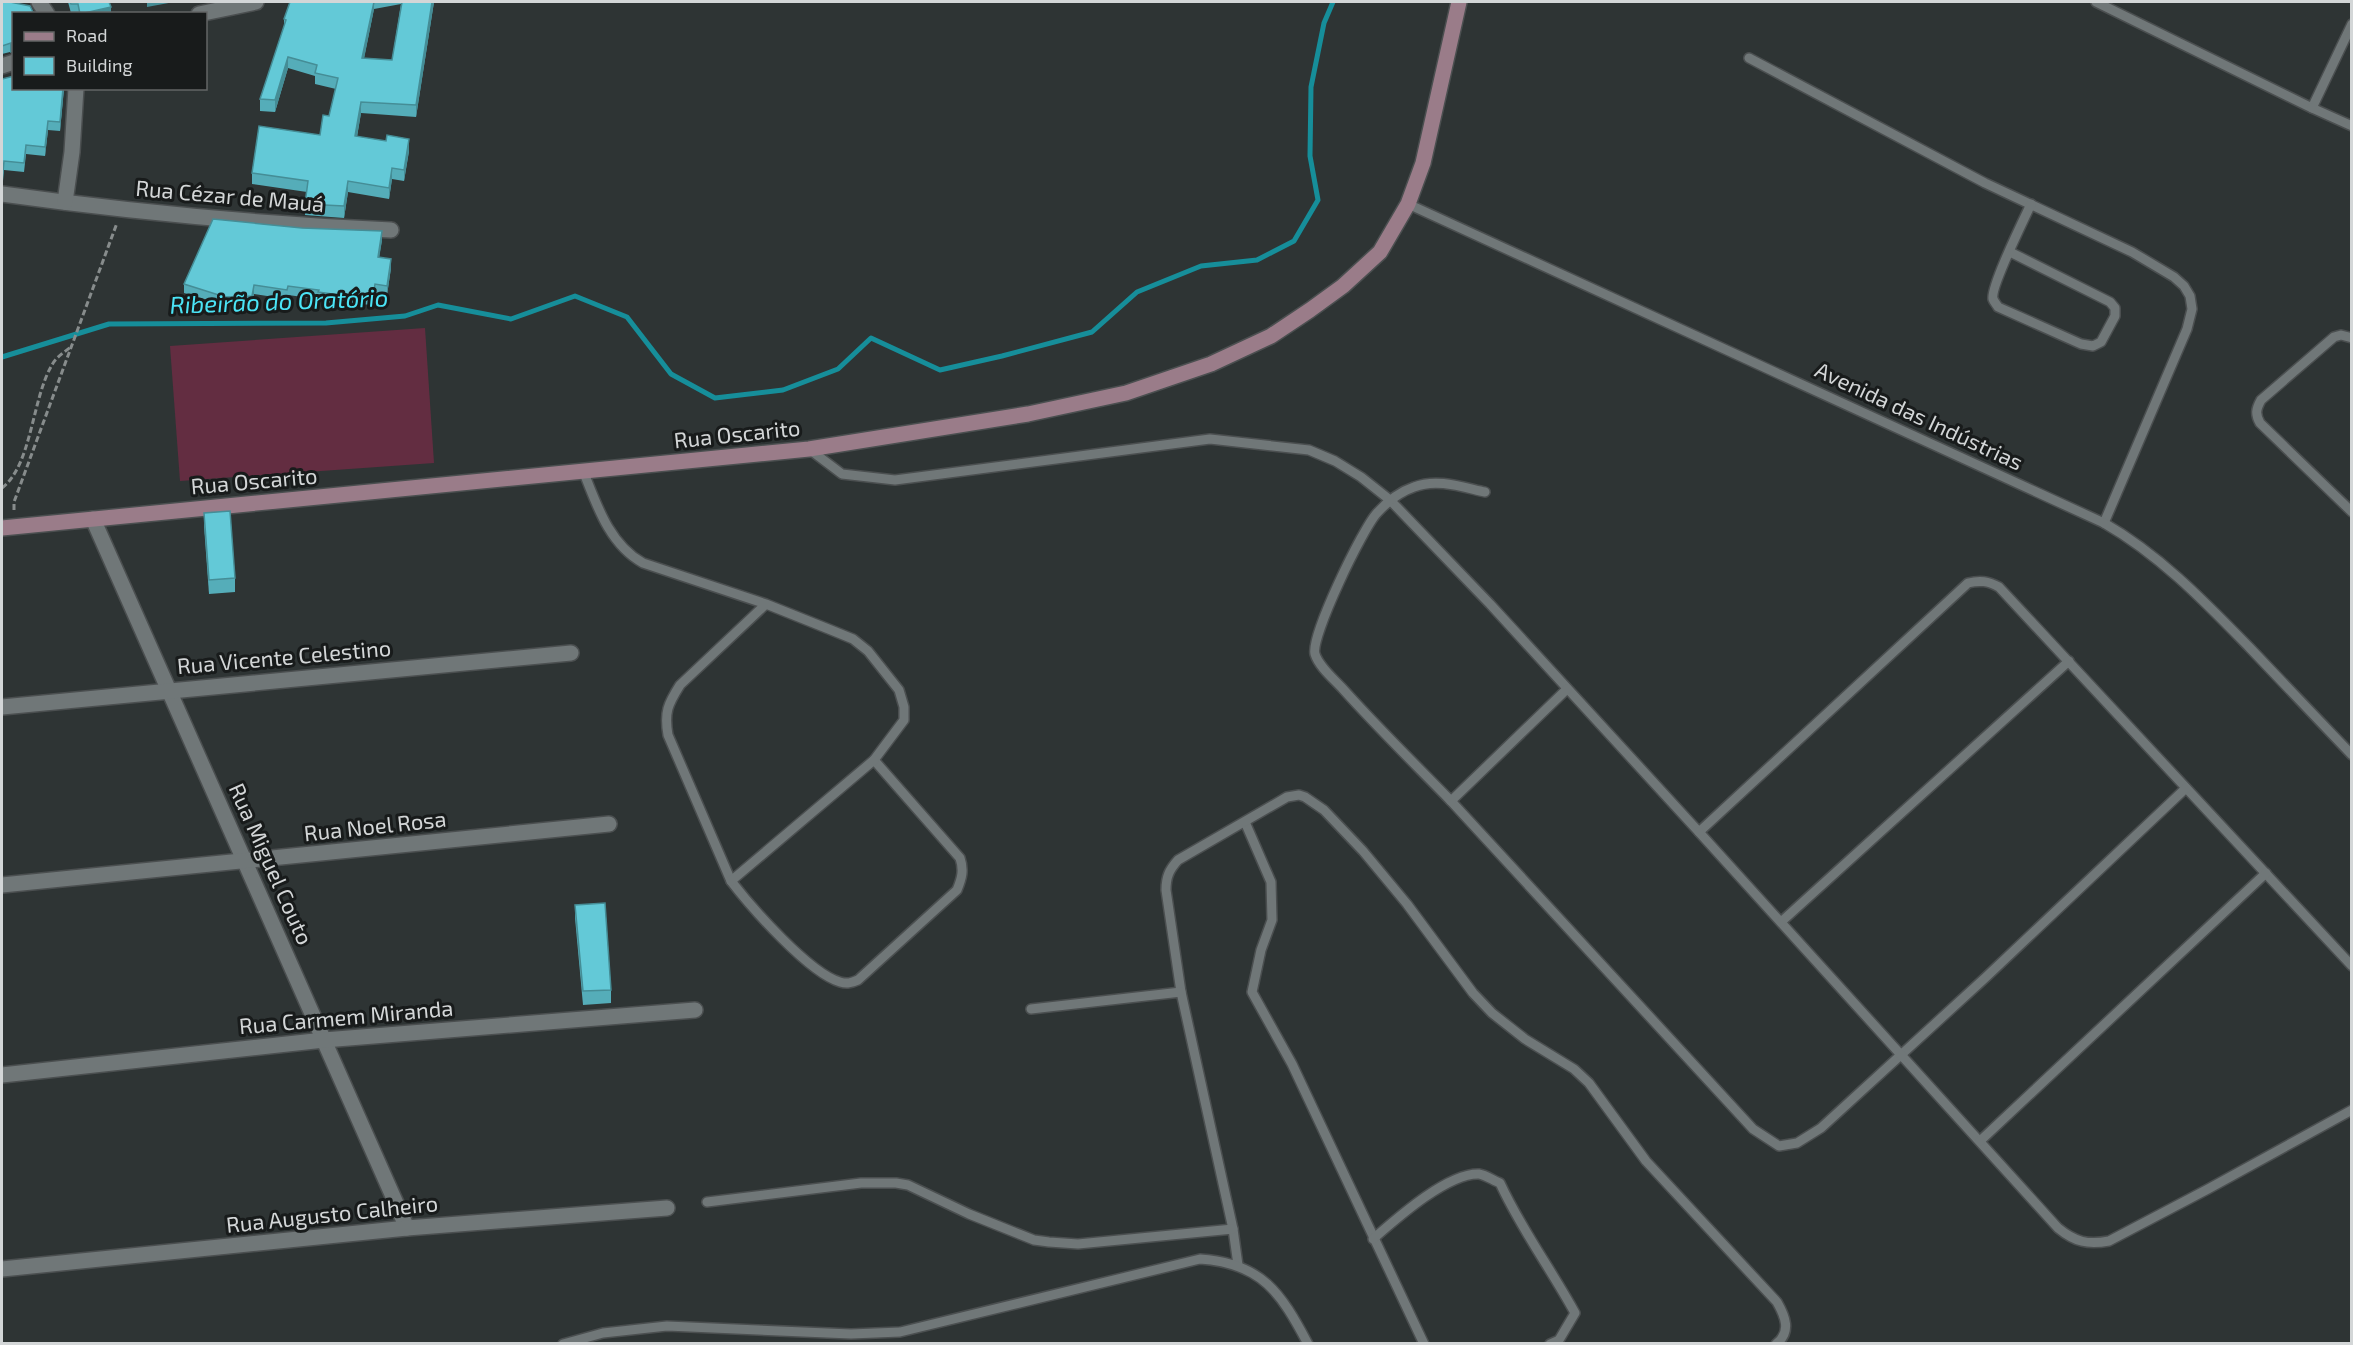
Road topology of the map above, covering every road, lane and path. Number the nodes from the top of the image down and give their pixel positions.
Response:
1 (256, 2) edge
2 (1459, 2) edge
3 (2096, 2) edge
4 (207, 12) edge
5 (2352, 24) edge
6 (1749, 58) dead end
7 (76, 90) edge
8 (2312, 108) junction
9 (2352, 126) edge
10 (2, 194) edge
11 (65, 202) junction
12 (1408, 204) junction
13 (2031, 204) junction
14 (121, 210) junction
15 (391, 230) dead end
16 (2010, 252) junction
17 (2352, 338) edge
18 (74, 345) junction
19 (809, 449) junction
20 (584, 473) junction
21 (2, 488) edge
22 (1485, 492) dead end
23 (1390, 500) junction
24 (2352, 512) edge
25 (93, 519) junction
26 (2104, 523) junction
27 (7, 528) edge
28 (766, 604) junction
29 (571, 652) dead end
30 (2069, 661) junction
31 (1568, 689) junction
32 (170, 690) junction
33 (2, 707) edge
34 (2352, 755) edge
35 (873, 760) junction
36 (2186, 788) junction
37 (1451, 801) junction
38 (1245, 822) junction
39 (609, 824) dead end
40 (1699, 832) junction
41 (245, 862) junction
42 (2266, 873) junction
43 (731, 881) junction
44 (2, 885) edge
45 (1781, 922) junction
46 (2352, 966) edge
47 (1181, 992) junction
48 (695, 1010) dead end
49 (1031, 1010) dead end
50 (324, 1040) junction
51 (1902, 1053) junction
52 (2, 1075) edge
53 (2352, 1110) edge
54 (1980, 1141) junction
55 (708, 1202) dead end
56 (667, 1208) dead end
57 (407, 1228) junction
58 (1233, 1229) junction
59 (1373, 1239) junction
60 (1238, 1265) junction
61 (2, 1269) edge
62 (563, 1344) edge
63 (1308, 1344) edge
64 (1424, 1344) edge
65 (1550, 1344) edge
66 (1776, 1344) edge

1 - 4 street
2 - 12 main road, Rua Oscarito
3 - 8 lane
5 - 8 lane
6 - 13 lane
7 - 11 street
8 - 9 lane
10 - 11 street, Rua Cézar de Mauá
11 - 14 street, Rua Cézar de Mauá
12 - 19 main road, Rua Oscarito
12 - 26 lane, Avenida das Indústrias
13 - 16 lane
13 - 26 lane
14 - 15 street, Rua Cézar de Mauá
14 - 18 path
16 - 16 lane
17 - 24 lane
18 - 21 path
18 - 27 path
19 - 20 main road, Rua Oscarito
19 - 23 lane
20 - 25 main road, Rua Oscarito
20 - 28 lane
22 - 23 lane
23 - 31 lane
23 - 37 lane
25 - 27 main road, Rua Oscarito
25 - 32 street, Rua Miguel Couto
26 - 34 lane, Avenida das Indústrias
28 - 35 lane
28 - 43 lane
29 - 32 street, Rua Vicente Celestino
30 - 36 lane
30 - 40 lane
30 - 45 lane
31 - 37 lane
31 - 40 lane
32 - 33 street, Rua Vicente Celestino
32 - 41 street, Rua Miguel Couto
35 - 43 lane
35 - 43 lane
36 - 42 lane
36 - 51 lane
37 - 51 lane
38 - 47 lane
38 - 59 lane
38 - 66 lane
39 - 41 street, Rua Noel Rosa
40 - 45 lane
41 - 44 street, Rua Noel Rosa
41 - 50 street, Rua Miguel Couto
42 - 46 lane
42 - 54 lane
45 - 51 lane
47 - 49 lane
47 - 58 lane
48 - 50 street, Rua Carmem Miranda
50 - 52 street, Rua Carmem Miranda
50 - 57 street, Rua Miguel Couto
51 - 54 lane
53 - 54 lane
55 - 58 lane
56 - 57 street, Rua Augusto Calheiro
57 - 61 street, Rua Augusto Calheiro
58 - 60 lane
59 - 64 lane
59 - 65 lane
60 - 62 lane
60 - 63 lane

